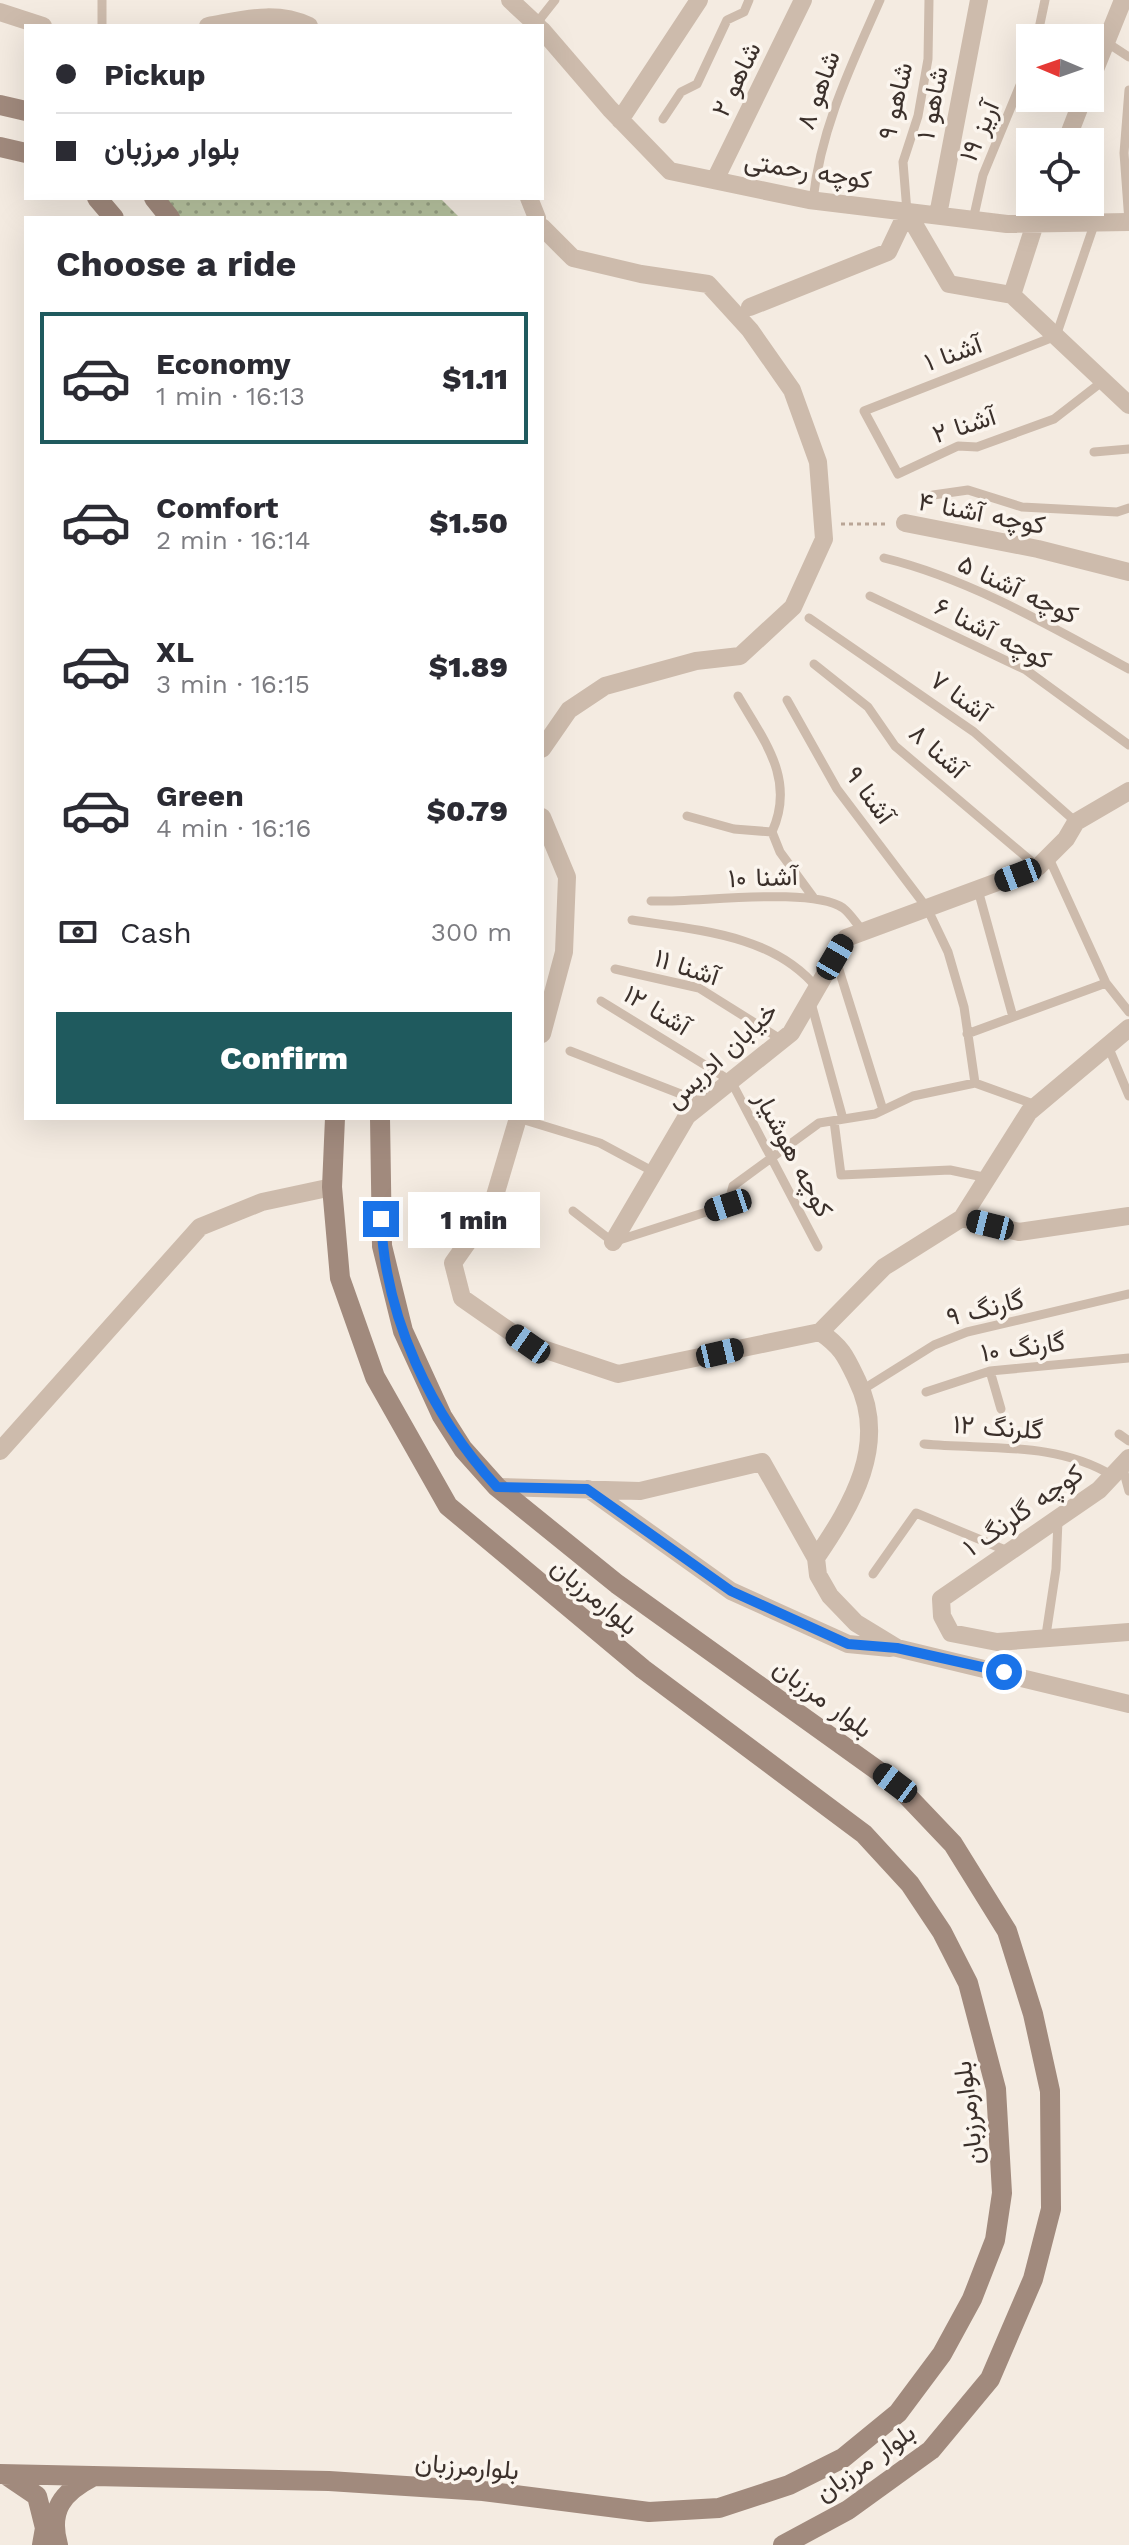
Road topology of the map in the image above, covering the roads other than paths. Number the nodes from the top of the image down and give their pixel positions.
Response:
1 (102, 0) edge
2 (510, 0) edge
3 (555, 0) edge
4 (699, 0) edge
5 (749, 0) edge
6 (803, 0) edge
7 (880, 0) edge
8 (929, 0) edge
9 (979, 0) edge
10 (1045, 0) edge
11 (1123, 0) edge
12 (273, 8) edge
13 (0, 12) edge
14 (37, 24) edge
15 (102, 24) edge
16 (215, 24) edge
17 (305, 24) edge
18 (537, 24) edge
19 (540, 24) edge
20 (1040, 24) edge
21 (544, 32) edge
22 (1106, 42) junction
23 (1104, 47) edge
24 (1129, 57) edge
25 (1129, 90) edge
26 (1016, 95) edge
27 (0, 105) edge
28 (24, 111) edge
29 (663, 119) dead end
30 (620, 120) junction
31 (0, 147) edge
32 (24, 153) edge
33 (715, 180) junction
34 (99, 200) edge
35 (156, 200) edge
36 (813, 200) junction
37 (907, 212) junction
38 (938, 215) junction
39 (112, 216) edge
40 (168, 216) edge
41 (1036, 216) edge
42 (973, 220) junction
43 (1095, 222) junction
44 (1129, 222) edge
45 (1033, 223) junction
46 (544, 229) edge
47 (1012, 295) junction
48 (750, 307) dead end
49 (1056, 336) junction
50 (1103, 381) junction
51 (1129, 405) edge
52 (864, 411) joint
53 (1129, 449) edge
54 (1094, 452) dead end
55 (933, 495) dead end
56 (1129, 508) edge
57 (905, 523) road end
58 (884, 558) dead end
59 (1129, 572) edge
60 (870, 596) dead end
61 (809, 618) dead end
62 (814, 664) dead end
63 (1129, 669) edge
64 (738, 696) dead end
65 (787, 700) dead end
66 (1129, 745) edge
67 (544, 746) edge
68 (1129, 791) edge
69 (687, 816) dead end
70 (544, 822) edge
71 (1076, 822) junction
72 (772, 832) junction
73 (1043, 861) junction
74 (978, 890) junction
75 (813, 899) junction
76 (651, 901) dead end
77 (927, 908) junction
78 (632, 920) dead end
79 (864, 932) junction
80 (835, 957) junction
81 (615, 969) dead end
82 (1106, 983) junction
83 (814, 994) junction
84 (601, 1001) dead end
85 (1129, 1012) edge
86 (1013, 1017) junction
87 (544, 1027) edge
88 (1129, 1028) edge
89 (967, 1034) junction
90 (782, 1040) junction
91 (1108, 1046) junction
92 (570, 1051) dead end
93 (1127, 1080) edge
94 (731, 1081) junction
95 (975, 1083) junction
96 (1129, 1096) edge
97 (704, 1103) junction
98 (1036, 1106) junction
99 (883, 1110) junction
100 (335, 1120) edge
101 (380, 1120) edge
102 (517, 1120) edge
103 (525, 1120) edge
104 (839, 1120) junction
105 (771, 1157) junction
106 (654, 1172) junction
107 (988, 1178) junction
108 (332, 1187) junction
109 (573, 1211) dead end
110 (1129, 1216) edge
111 (962, 1218) junction
112 (613, 1242) junction
113 (818, 1247) dead end
114 (1129, 1294) edge
115 (820, 1332) junction
116 (1129, 1358) edge
117 (990, 1371) junction
118 (862, 1390) junction
119 (926, 1392) dead end
120 (1001, 1409) dead end
121 (1119, 1434) dead end
122 (1129, 1441) edge
123 (924, 1444) dead end
124 (0, 1451) edge
125 (1121, 1466) edge
126 (497, 1487) junction
127 (587, 1489) junction
128 (1129, 1491) edge
129 (1058, 1520) junction
130 (1012, 1552) junction
131 (816, 1558) junction
132 (873, 1574) dead end
133 (1129, 1632) edge
134 (1046, 1635) junction
135 (897, 1648) junction
136 (1129, 1704) edge
137 (1, 2474) edge
138 (92, 2477) junction
139 (42, 2545) edge
140 (58, 2545) edge
141 (783, 2545) edge

1 - 15 lane
2 - 18 street, کوچه رحمتی
3 - 19 lane
4 - 30 street
5 - 29 lane
6 - 33 street, شاهو ۲
7 - 36 lane, شاهو ۸
8 - 37 lane, شاهو ۹
9 - 38 street, شاهو ۱
10 - 20 lane
11 - 22 street
12 - 16 street
12 - 17 street
13 - 14 street
21 - 30 street, کوچه رحمتی
22 - 23 street
22 - 24 lane
25 - 44 lane
26 - 42 lane, آریز ‍۱۹
27 - 28 main road
30 - 33 street, کوچه رحمتی
31 - 32 main road
33 - 36 street, کوچه رحمتی
34 - 39 main road
35 - 40 main road
36 - 37 street, کوچه رحمتی
37 - 38 street, کوچه رحمتی
37 - 47 street
37 - 48 street
38 - 42 street, کوچه رحمتی
41 - 45 street
42 - 45 street, کوچه رحمتی
43 - 44 street, کوچه رحمتی
43 - 45 street, کوچه رحمتی
43 - 49 lane
45 - 47 street
46 - 67 street
47 - 49 street
49 - 50 street
49 - 52 lane, آشنا ۱
50 - 51 street
50 - 52 lane, آشنا ۲
53 - 54 lane
55 - 56 lane
57 - 59 street, کوچه آشنا ۴
58 - 63 lane, کوچه آشنا ۵
60 - 66 lane, کوچه آشنا ۶
61 - 71 lane, آشنا ۷
62 - 73 lane, آشنا ۸
64 - 72 lane
65 - 77 lane, آشنا ۹
68 - 71 street, خیابان ادریس
69 - 72 lane
70 - 87 street
71 - 73 street, خیابان ادریس
72 - 75 lane
73 - 74 street, خیابان ادریس
73 - 82 lane
74 - 77 street, خیابان ادریس
74 - 86 lane
75 - 76 lane, آشنا ۱۰
75 - 79 lane, آشنا ۱۰
77 - 79 street, خیابان ادریس
77 - 89 lane, آشنا ۹
78 - 83 lane
79 - 80 street, خیابان ادریس
80 - 83 street, خیابان ادریس
80 - 99 lane
81 - 90 lane, آشنا ۱۱
82 - 85 lane
82 - 86 lane
83 - 90 street, خیابان ادریس
83 - 104 lane
84 - 94 lane, آشنا ۱۲
86 - 89 lane
88 - 91 street
89 - 95 lane, آشنا ۹
90 - 94 street, خیابان ادریس
91 - 93 lane
91 - 98 street
92 - 97 lane
93 - 96 lane
94 - 97 street, خیابان ادریس
94 - 105 lane, کوچه هوشیار
95 - 98 lane
95 - 99 lane
97 - 106 street, خیابان ادریس
98 - 107 street
99 - 104 lane
100 - 108 main road, بلوارمرزبان
101 - 126 main road, بلوار مرزبان
102 - 115 street
103 - 106 lane
104 - 105 lane
104 - 107 lane
105 - 112 lane
105 - 113 lane, کوچه هوشیار
106 - 112 street, خیابان ادریس
107 - 111 street
108 - 124 street
108 - 138 main road, بلوارمرزبان
109 - 112 lane
110 - 111 street
111 - 115 street
114 - 118 lane, گارنگ ۹
115 - 118 street
116 - 117 lane, گارنگ ۱۰
117 - 119 lane, گارنگ ۱۰
117 - 120 lane
118 - 131 street
121 - 122 lane
123 - 125 lane, گلرنگ ۱۲
125 - 128 lane
125 - 129 street, کوچه گلرنگ ۱
126 - 127 street
126 - 141 main road, بلوار مرزبان
127 - 131 street
127 - 135 street
129 - 130 street, کوچه گلرنگ ۱
129 - 134 lane
130 - 132 lane
130 - 134 street, کوچه گلرنگ ۱
131 - 135 street
133 - 134 street
135 - 136 street
137 - 138 main road, بلوارمرزبان
137 - 139 main road
138 - 140 main road

